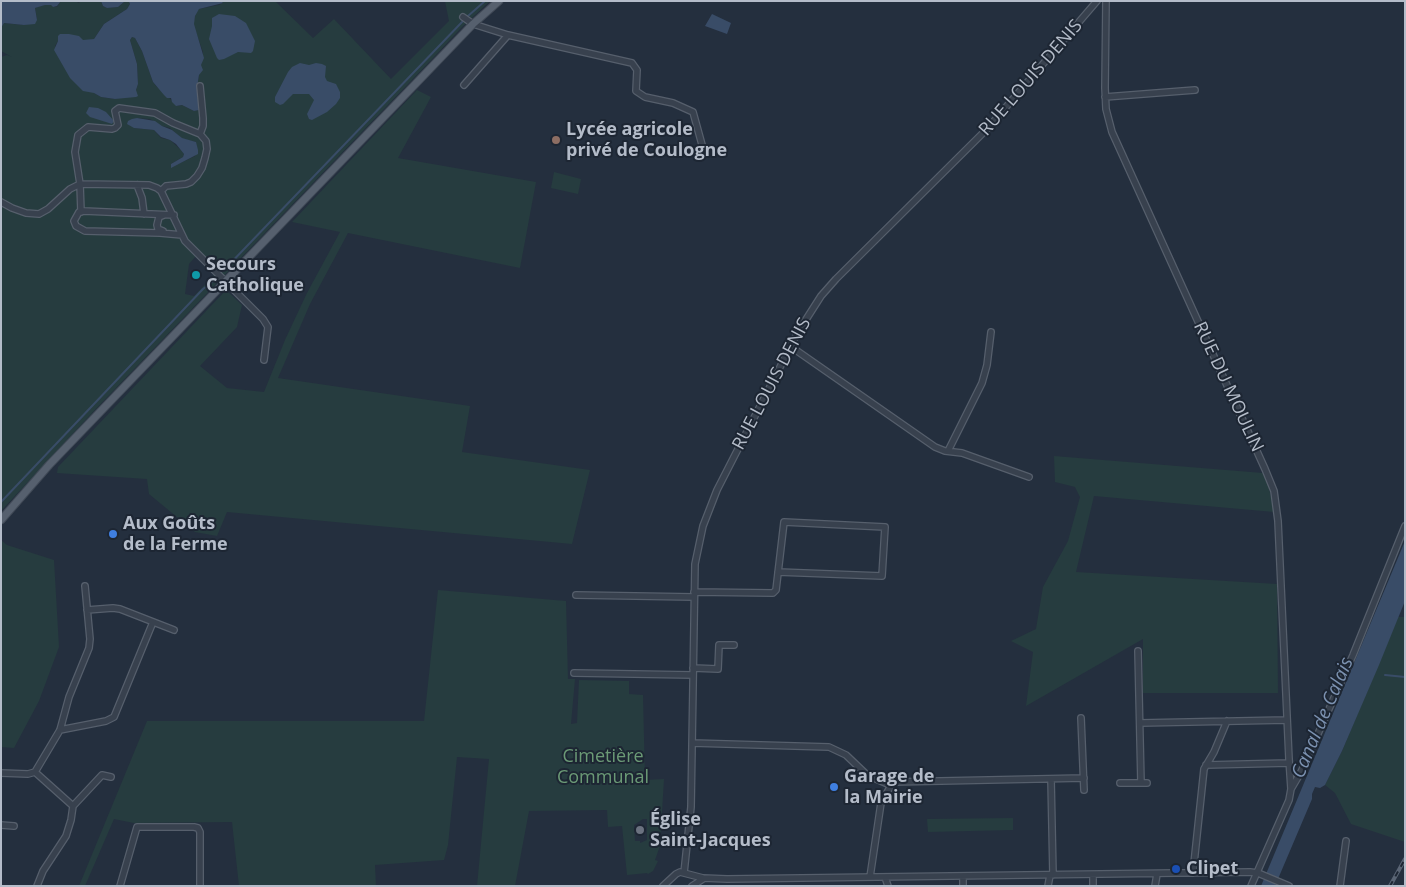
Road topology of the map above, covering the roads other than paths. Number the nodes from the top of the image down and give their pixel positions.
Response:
1 (499, 1) edge
2 (1097, 1) edge
3 (1106, 1) edge
4 (463, 17) dead end
5 (473, 24) junction
6 (508, 35) junction
7 (464, 85) dead end
8 (200, 86) dead end
9 (1195, 90) dead end
10 (1105, 96) junction
11 (200, 134) junction
12 (704, 152) dead end
13 (80, 184) junction
14 (137, 185) junction
15 (149, 185) junction
16 (166, 186) junction
17 (161, 191) junction
18 (1, 202) edge
19 (81, 212) junction
20 (144, 214) junction
21 (164, 215) junction
22 (174, 215) junction
23 (168, 233) junction
24 (182, 235) junction
25 (226, 282) junction
26 (991, 332) dead end
27 (790, 346) junction
28 (264, 360) dead end
29 (948, 451) junction
30 (1029, 477) dead end
31 (1, 520) edge
32 (1405, 526) edge
33 (778, 572) junction
34 (85, 586) dead end
35 (694, 594) junction
36 (576, 595) dead end
37 (87, 610) junction
38 (153, 622) junction
39 (174, 630) dead end
40 (734, 645) dead end
41 (1138, 651) dead end
42 (693, 668) junction
43 (574, 673) dead end
44 (693, 675) junction
45 (1081, 718) dead end
46 (1287, 720) junction
47 (1227, 721) junction
48 (1140, 723) junction
49 (60, 730) junction
50 (692, 743) junction
51 (1289, 763) junction
52 (1206, 765) junction
53 (35, 772) junction
54 (1, 773) edge
55 (112, 777) dead end
56 (1084, 778) junction
57 (1051, 779) junction
58 (1120, 783) dead end
59 (890, 785) junction
60 (1291, 789) junction
61 (1084, 790) dead end
62 (73, 806) junction
63 (1, 825) edge
64 (14, 826) dead end
65 (1346, 840) dead end
66 (1194, 873) junction
67 (686, 874) junction
68 (1093, 874) junction
69 (1157, 874) junction
70 (1258, 874) junction
71 (1051, 875) junction
72 (963, 876) junction
73 (872, 877) junction
74 (885, 877) junction
75 (708, 879) junction
76 (752, 882) edge
77 (872, 885) edge
78 (1288, 885) edge
79 (37, 886) edge
80 (120, 886) edge
81 (200, 886) edge
82 (663, 886) edge
83 (691, 886) edge
84 (888, 886) edge
85 (963, 886) edge
86 (1048, 886) edge
87 (1093, 886) edge
88 (1156, 886) edge
89 (1251, 886) edge
90 (1340, 886) edge

1 - 5 main road
2 - 27 street, RUE LOUIS DENIS
3 - 10 street, RUE DU MOULIN
4 - 5 street
5 - 6 street
5 - 25 main road
6 - 7 street
6 - 12 street
8 - 11 street
9 - 10 street
10 - 46 street, RUE DU MOULIN
11 - 13 street
11 - 16 street
13 - 14 street
13 - 18 street
13 - 19 street
14 - 15 street
14 - 20 street
15 - 16 street
15 - 17 street
16 - 17 street
17 - 22 street
19 - 20 street
19 - 23 street
20 - 21 street
21 - 22 street
21 - 23 street
22 - 24 street
23 - 24 street
24 - 25 street
25 - 28 street
25 - 31 main road
26 - 29 street
27 - 29 street
27 - 35 street, RUE LOUIS DENIS
29 - 30 street
32 - 60 street
33 - 33 street
33 - 35 street
34 - 37 street
35 - 36 street
35 - 42 street, RUE LOUIS DENIS
37 - 38 street
37 - 49 street
38 - 39 street
38 - 49 street
40 - 42 street
41 - 48 street
42 - 44 street, RUE LOUIS DENIS
43 - 44 street
44 - 50 street, RUE LOUIS DENIS
45 - 56 street
46 - 47 street
46 - 51 street, RUE DU MOULIN
47 - 48 street
47 - 52 street
48 - 58 street
49 - 53 street
50 - 59 street
50 - 67 street, RUE LOUIS DENIS
51 - 52 street
51 - 60 street, RUE DU MOULIN
52 - 66 street
53 - 54 street
53 - 62 street
55 - 62 street
56 - 57 street
56 - 61 street
57 - 59 street
57 - 71 street
59 - 73 street
60 - 70 street
62 - 79 street
63 - 64 street
65 - 90 street
66 - 69 street
66 - 70 street
67 - 75 street
67 - 82 street
67 - 83 street, RUE LOUIS DENIS
68 - 69 street
68 - 71 street
68 - 87 street
69 - 88 street
70 - 78 street
70 - 89 street
71 - 72 street
71 - 86 street
72 - 74 street
72 - 85 street
73 - 74 street
73 - 76 street
73 - 77 street
74 - 84 street
75 - 76 street
75 - 83 street
80 - 81 street

